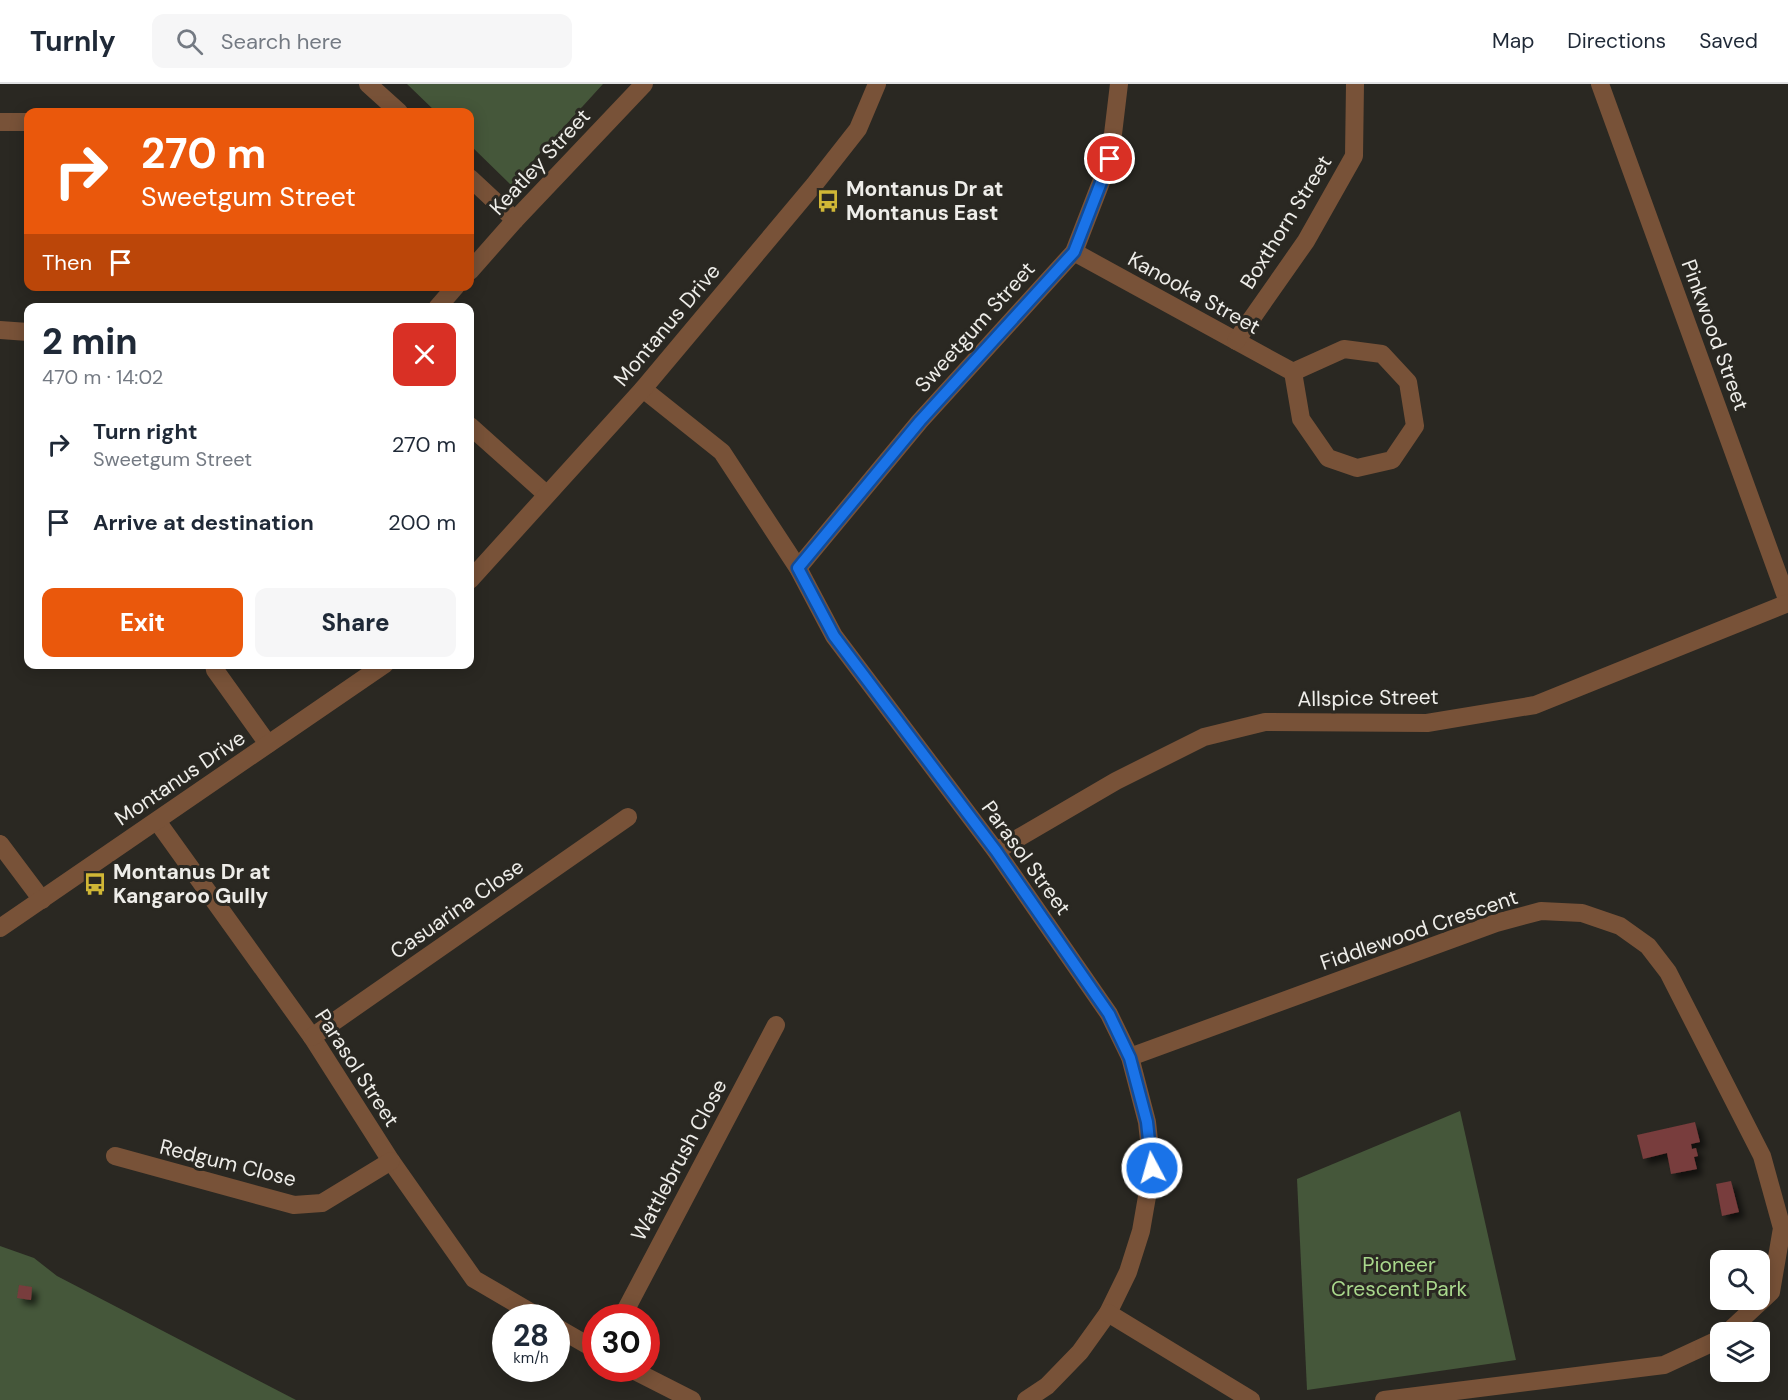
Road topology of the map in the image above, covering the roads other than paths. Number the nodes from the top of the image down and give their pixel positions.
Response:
1 (368, 84) edge
2 (644, 84) edge
3 (877, 84) edge
4 (1119, 84) edge
5 (1355, 84) edge
6 (1600, 84) edge
7 (395, 108) edge
8 (0, 122) edge
9 (24, 122) edge
10 (474, 182) edge
11 (515, 220) junction
12 (1074, 252) junction
13 (474, 266) edge
14 (452, 291) edge
15 (441, 303) edge
16 (0, 330) edge
17 (24, 332) edge
18 (1236, 341) junction
19 (1293, 372) junction
20 (643, 389) junction
21 (474, 430) edge
22 (546, 495) junction
23 (798, 568) junction
24 (474, 576) edge
25 (1788, 603) edge
26 (215, 669) edge
27 (379, 669) edge
28 (268, 744) junction
29 (628, 817) dead end
30 (157, 821) junction
31 (0, 844) edge
32 (996, 851) junction
33 (42, 900) junction
34 (0, 928) edge
35 (776, 1025) dead end
36 (312, 1037) junction
37 (1130, 1058) junction
38 (115, 1156) dead end
39 (391, 1161) junction
40 (517, 1304) edge
41 (629, 1304) edge
42 (1108, 1313) junction
43 (1739, 1322) edge
44 (1710, 1344) edge
45 (657, 1382) edge
46 (692, 1400) edge
47 (1026, 1400) edge
48 (1251, 1400) edge
49 (1384, 1400) edge

1 - 7 street
2 - 11 street, Keatley Street
3 - 20 street, Montanus Drive
4 - 12 street, Sweetgum Street
5 - 18 street, Boxthorn Street
6 - 25 street, Pinkwood Street
8 - 9 street
10 - 11 street
11 - 13 street, Keatley Street
12 - 18 street, Kanooka Street
12 - 23 street, Sweetgum Street
14 - 15 street
16 - 17 street
18 - 19 street, Kanooka Street
19 - 19 street
20 - 22 street, Montanus Drive
20 - 23 street, Parasol Street
21 - 22 street
22 - 24 street, Montanus Drive
23 - 32 street, Parasol Street
25 - 32 street, Allspice Street
26 - 28 street
27 - 28 street, Montanus Drive
28 - 30 street, Montanus Drive
29 - 36 street, Casuarina Close
30 - 33 street, Montanus Drive
30 - 36 street, Parasol Street
31 - 33 street
32 - 37 street, Parasol Street
33 - 34 street, Montanus Drive
35 - 41 street, Wattlebrush Close
36 - 39 street, Parasol Street
37 - 42 street, Parasol Street
37 - 43 street, Fiddlewood Crescent
38 - 39 street, Redgum Close
39 - 40 street, Parasol Street
42 - 47 street, Parasol Street
42 - 48 street
44 - 49 street
45 - 46 street

